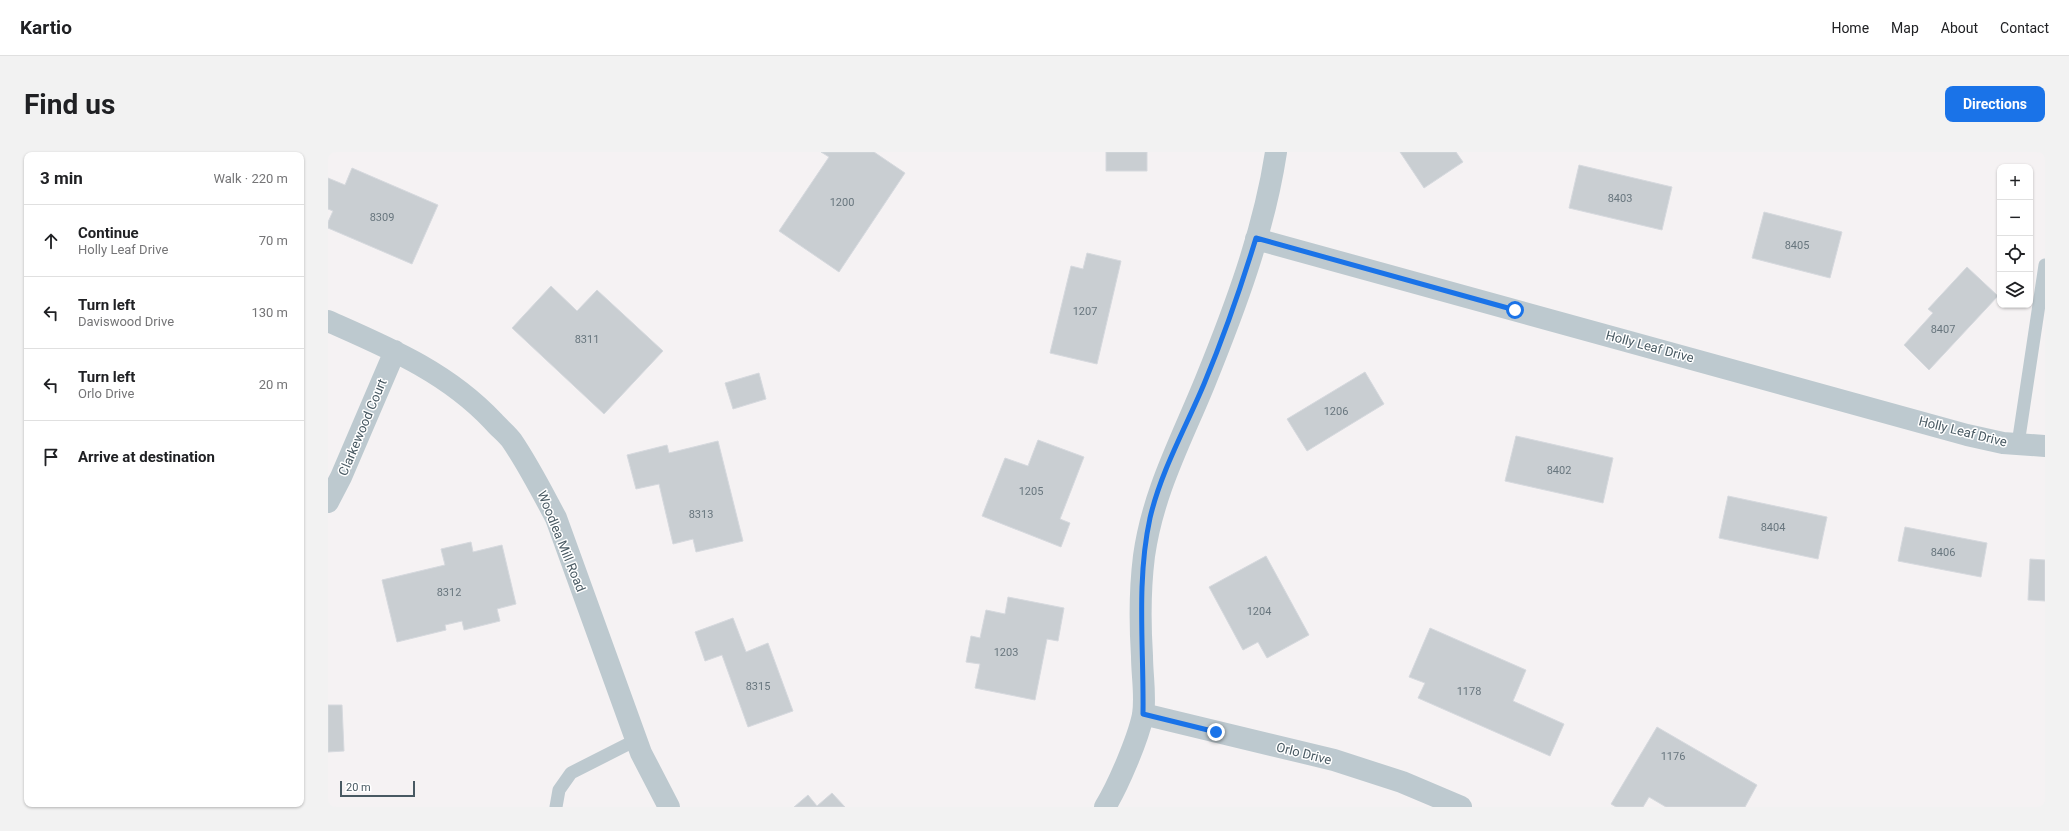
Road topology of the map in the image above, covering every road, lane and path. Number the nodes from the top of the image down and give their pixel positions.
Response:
1 (1276, 152) edge
2 (1256, 238) junction
3 (2045, 265) edge
4 (328, 321) edge
5 (395, 351) junction
6 (2018, 444) junction
7 (2045, 446) edge
8 (328, 502) edge
9 (1143, 714) junction
10 (636, 740) junction
11 (556, 807) edge
12 (669, 807) edge
13 (1105, 807) edge
14 (1461, 807) edge

1 - 2 street
2 - 6 street, Holly Leaf Drive
2 - 9 street
3 - 6 lane
4 - 5 street, Woodlea Mill Road
5 - 8 street, Clarkewood Court
5 - 10 street, Woodlea Mill Road
6 - 7 street, Holly Leaf Drive
9 - 13 street
9 - 14 street, Orlo Drive
10 - 11 lane
10 - 12 street, Woodlea Mill Road

